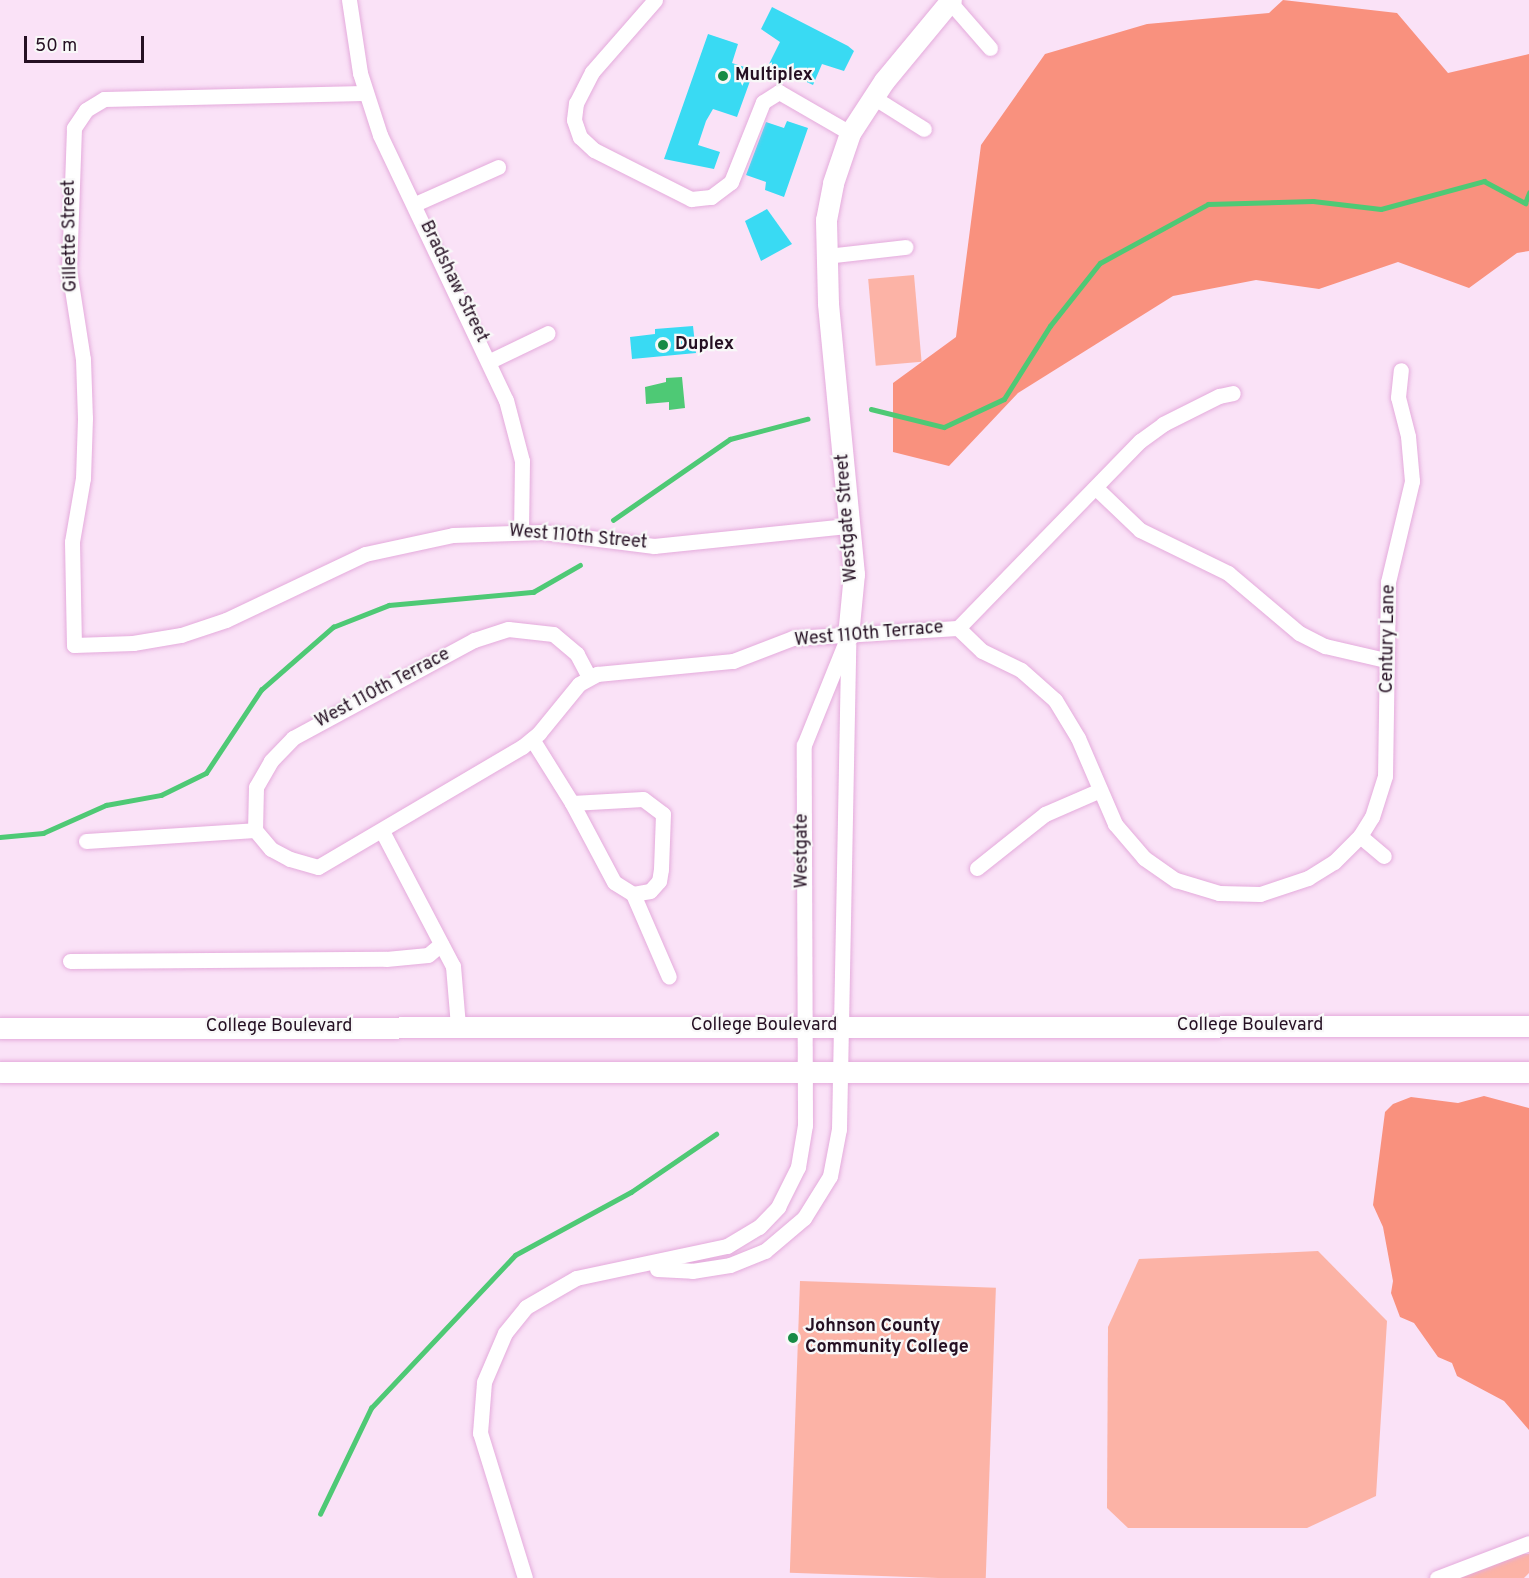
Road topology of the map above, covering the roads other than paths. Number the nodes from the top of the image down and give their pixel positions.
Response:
1 (349, 0) edge
2 (655, 0) edge
3 (951, 1) edge
4 (990, 48) dead end
5 (364, 93) junction
6 (873, 97) junction
7 (924, 129) dead end
8 (850, 133) junction
9 (498, 167) dead end
10 (415, 204) junction
11 (905, 247) dead end
12 (826, 256) junction
13 (548, 333) dead end
14 (490, 361) junction
15 (1401, 369) dead end
16 (1233, 393) dead end
17 (1096, 488) junction
18 (849, 526) junction
19 (521, 531) junction
20 (958, 628) junction
21 (848, 636) junction
22 (74, 645) joint
23 (1384, 660) junction
24 (589, 677) junction
25 (532, 739) junction
26 (1098, 791) junction
27 (572, 803) junction
28 (255, 830) junction
29 (382, 831) junction
30 (1360, 836) junction
31 (86, 840) dead end
32 (1384, 856) dead end
33 (977, 868) dead end
34 (633, 894) junction
35 (441, 944) junction
36 (70, 961) dead end
37 (669, 977) dead end
38 (458, 1026) junction
39 (841, 1026) junction
40 (1529, 1026) edge
41 (804, 1027) junction
42 (0, 1028) edge
43 (0, 1072) edge
44 (1529, 1072) edge
45 (805, 1074) junction
46 (840, 1074) junction
47 (639, 1268) junction
48 (1529, 1544) edge
49 (525, 1578) edge
50 (1437, 1578) edge

1 - 5 street, Bradshaw Street
2 - 8 street
3 - 4 street
3 - 6 main road, Westgate Street
5 - 10 street, Bradshaw Street
5 - 22 street, Gillette Street
6 - 7 street
6 - 8 main road, Westgate Street
8 - 12 main road, Westgate Street
9 - 10 street, Bradshaw Street
10 - 14 street, Bradshaw Street
11 - 12 street
12 - 18 main road, Westgate Street
13 - 14 street, Bradshaw Street
14 - 19 street, Bradshaw Street
15 - 23 street, Century Lane
16 - 17 street, West 110th Terrace
17 - 20 street, West 110th Terrace
17 - 23 street
18 - 19 street, West 110th Street
18 - 21 main road, Westgate Street
19 - 22 street, West 110th Street
20 - 21 street, West 110th Terrace
20 - 26 street, Century Lane
21 - 24 street, West 110th Terrace
21 - 39 street, Westgate Street
21 - 41 street, Westgate
23 - 30 street, Century Lane
24 - 25 street
24 - 28 street, West 110th Terrace
25 - 27 street
25 - 29 street
26 - 30 street, Century Lane
26 - 33 street
27 - 34 street
27 - 34 street
28 - 29 street
28 - 31 street
29 - 35 street
30 - 32 street
34 - 37 street
35 - 36 street
35 - 38 street
38 - 41 main road, College Boulevard
38 - 42 main road, College Boulevard
39 - 40 main road, College Boulevard
39 - 41 main road, College Boulevard
39 - 46 street, Westgate Street
41 - 45 street, Westgate
43 - 45 main road
44 - 46 main road
45 - 46 main road
45 - 47 street, Westgate
46 - 47 street, Westgate Street
47 - 49 street
48 - 50 street

